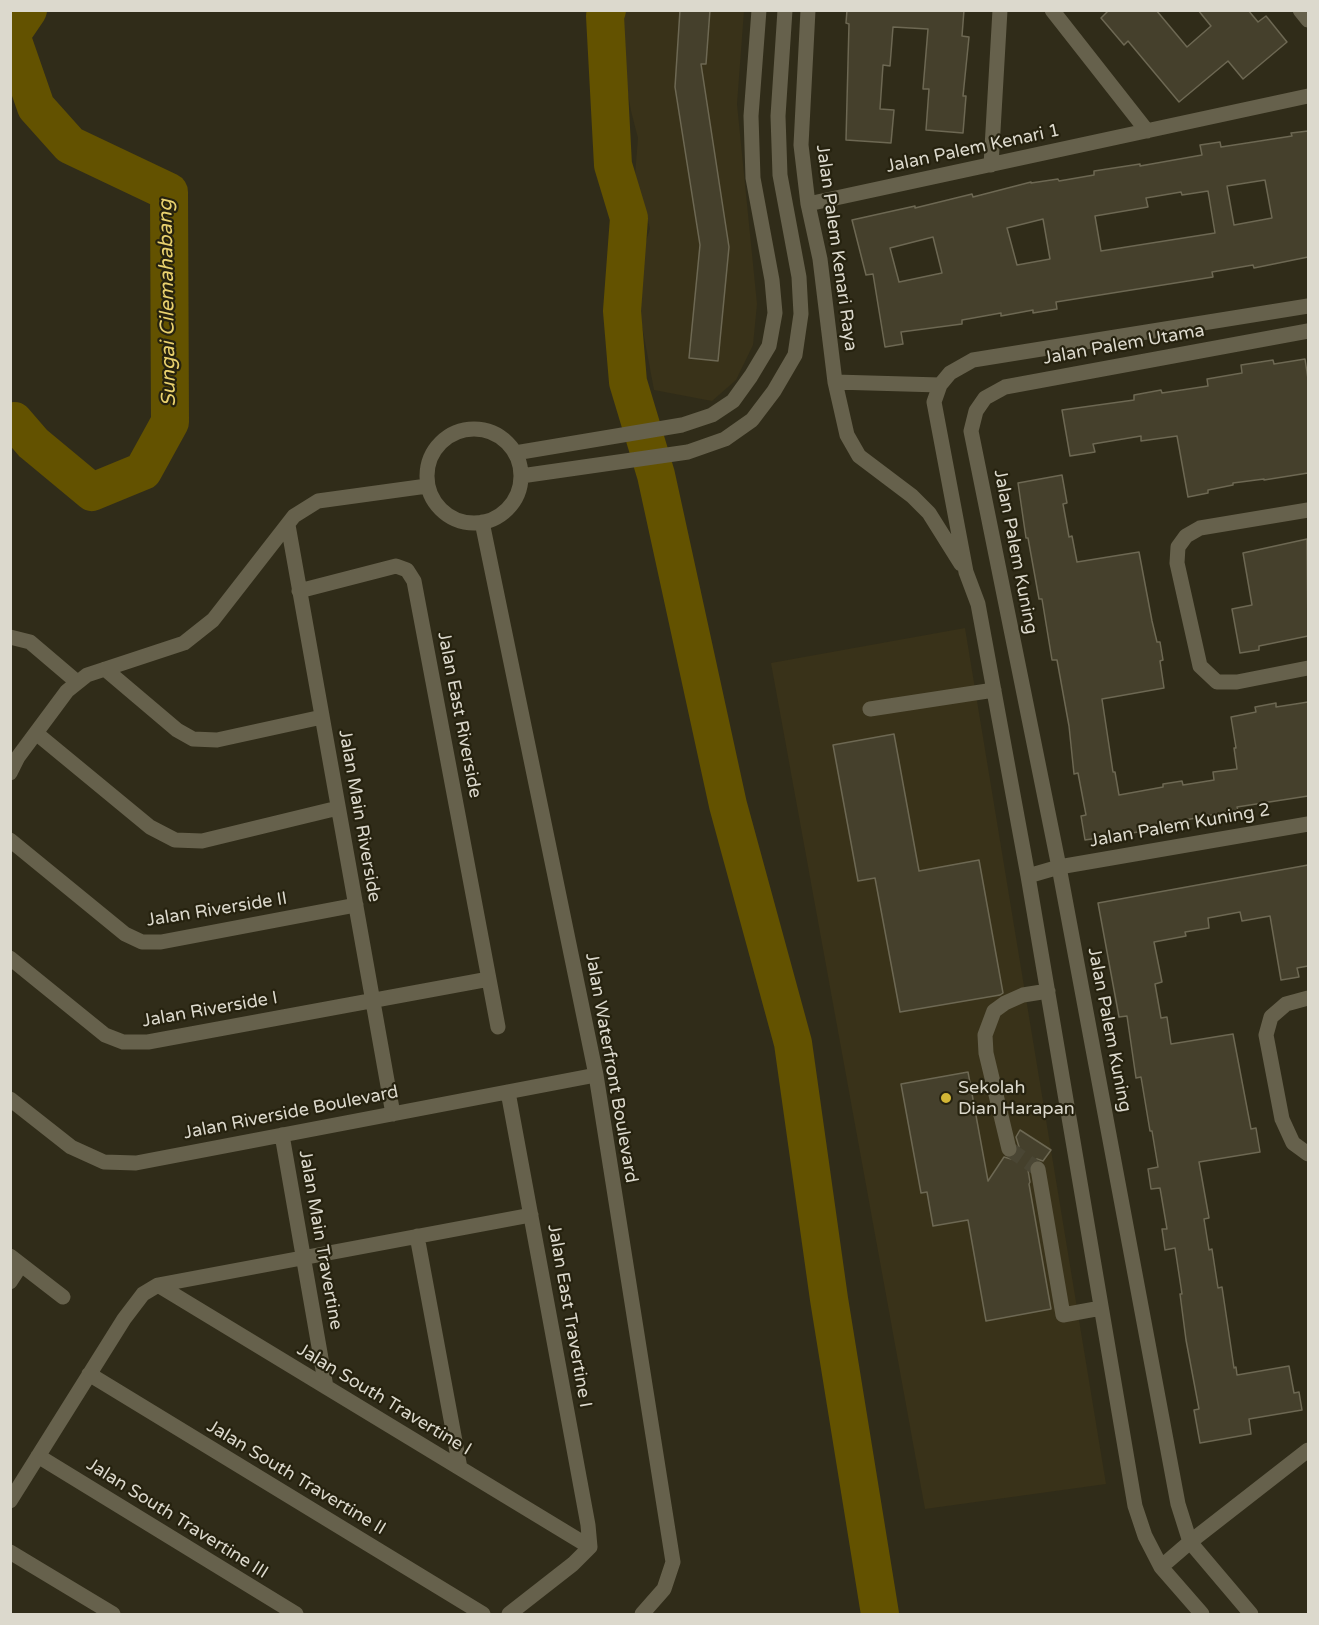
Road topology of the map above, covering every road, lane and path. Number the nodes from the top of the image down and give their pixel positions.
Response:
1 (759, 10) edge
2 (785, 10) edge
3 (808, 10) edge
4 (1000, 10) edge
5 (1052, 10) edge
6 (1300, 10) edge
7 (1308, 20) edge
8 (1308, 96) edge
9 (1147, 131) junction
10 (991, 165) junction
11 (808, 204) junction
12 (1308, 306) edge
13 (1308, 331) edge
14 (945, 379) junction
15 (835, 382) junction
16 (971, 431) joint
17 (515, 453) junction
18 (521, 476) junction
19 (427, 486) junction
20 (1308, 510) edge
21 (482, 522) junction
22 (288, 525) junction
23 (966, 572) junction
24 (299, 591) junction
25 (10, 637) edge
26 (1308, 668) edge
27 (105, 669) junction
28 (77, 682) junction
29 (994, 690) junction
30 (870, 709) dead end
31 (322, 717) junction
32 (36, 733) junction
33 (10, 773) edge
34 (338, 808) junction
35 (1308, 824) edge
36 (10, 840) edge
37 (1059, 867) junction
38 (1028, 876) junction
39 (356, 905) junction
40 (10, 958) edge
41 (489, 979) junction
42 (1048, 991) junction
43 (1308, 998) edge
44 (373, 1000) junction
45 (498, 1027) dead end
46 (596, 1075) junction
47 (508, 1092) junction
48 (10, 1099) edge
49 (393, 1114) junction
50 (282, 1135) junction
51 (1009, 1149) tunnel mouth
52 (1308, 1154) edge
53 (1038, 1170) dead end
54 (531, 1215) junction
55 (417, 1236) junction
56 (303, 1258) junction
57 (16, 1260) edge
58 (10, 1282) edge
59 (158, 1285) junction
60 (63, 1297) dead end
61 (1101, 1308) junction
62 (89, 1374) junction
63 (326, 1387) junction
64 (1308, 1450) edge
65 (38, 1456) junction
66 (460, 1468) junction
67 (10, 1501) edge
68 (1190, 1542) junction
69 (590, 1547) junction
70 (10, 1552) edge
71 (1161, 1567) junction
72 (113, 1614) edge
73 (296, 1614) edge
74 (483, 1614) edge
75 (509, 1614) edge
76 (642, 1614) edge
77 (1202, 1614) edge
78 (1251, 1614) edge

1 - 17 street
2 - 18 street
3 - 11 street, Jalan Palem Kenari Raya
4 - 10 street
5 - 9 street
6 - 7 street
8 - 9 street, Jalan Palem Kenari 1
9 - 10 street, Jalan Palem Kenari 1
10 - 11 street, Jalan Palem Kenari 1
11 - 15 street, Jalan Palem Kenari Raya
12 - 14 street, Jalan Palem Utama
13 - 16 street, Jalan Palem Utama
14 - 15 street
14 - 23 street
15 - 23 street
16 - 37 street, Jalan Palem Kuning
17 - 18 street
17 - 19 street
18 - 21 street
19 - 21 street
19 - 22 street
20 - 26 street
21 - 46 street, Jalan Waterfront Boulevard
22 - 24 street, Jalan Main Riverside
22 - 27 street
23 - 29 street
24 - 31 street, Jalan Main Riverside
24 - 41 street, Jalan East Riverside
25 - 28 street
27 - 28 street
27 - 31 street
28 - 32 street
29 - 30 street
29 - 38 street
31 - 34 street, Jalan Main Riverside
32 - 33 street
32 - 34 street
34 - 39 street, Jalan Main Riverside
35 - 37 street, Jalan Palem Kuning 2
36 - 39 street, Jalan Riverside II
37 - 38 street, Jalan Palem Kuning 2
37 - 68 street, Jalan Palem Kuning
38 - 42 street
39 - 44 street, Jalan Main Riverside
40 - 44 street, Jalan Riverside I
41 - 44 street
41 - 45 street, Jalan East Riverside
42 - 51 street
42 - 61 street
43 - 52 street
44 - 49 street, Jalan Main Riverside
46 - 47 street, Jalan Riverside Boulevard
46 - 76 street, Jalan Waterfront Boulevard
47 - 49 street, Jalan Riverside Boulevard
47 - 54 street, Jalan East Travertine I
48 - 50 street, Jalan Riverside Boulevard
49 - 50 street, Jalan Riverside Boulevard
50 - 56 street, Jalan Main Travertine
53 - 61 street
54 - 55 street
54 - 69 street, Jalan East Travertine I
55 - 56 street
55 - 66 street
56 - 59 street
56 - 63 street, Jalan Main Travertine
57 - 58 street
57 - 60 street
59 - 62 street
59 - 63 street, Jalan South Travertine I
61 - 71 street
62 - 65 street
62 - 74 street, Jalan South Travertine II
63 - 66 street, Jalan South Travertine I
64 - 68 street
65 - 67 street
65 - 73 street, Jalan South Travertine III
66 - 69 street, Jalan South Travertine I
68 - 71 street
68 - 78 street, Jalan Palem Kuning
69 - 75 street
70 - 72 street
71 - 77 street

